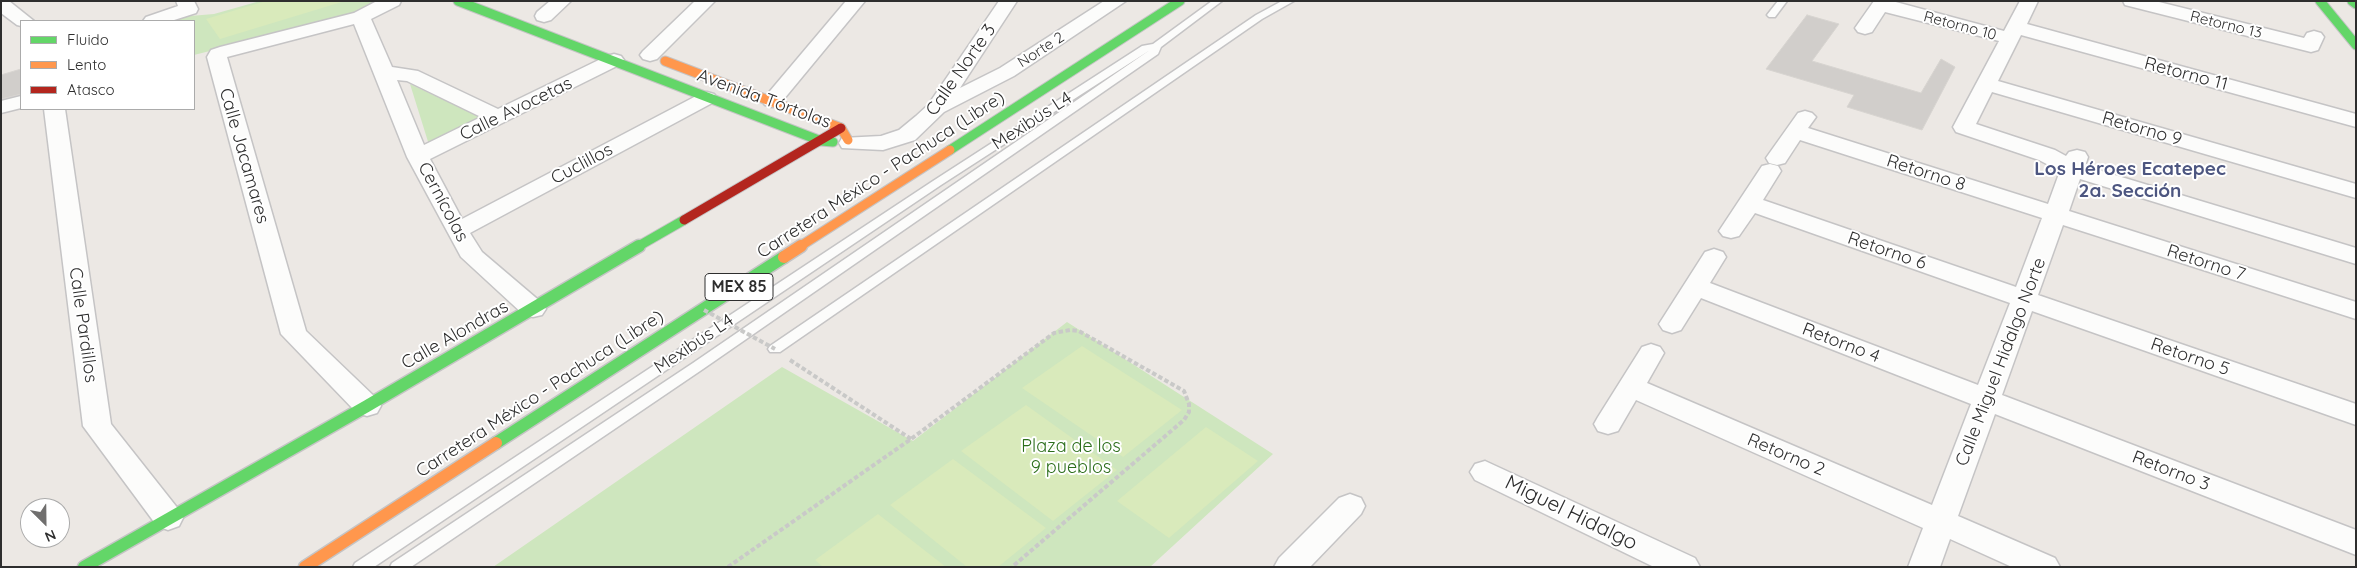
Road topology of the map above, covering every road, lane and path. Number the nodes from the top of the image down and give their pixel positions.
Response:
1 (185, 1) edge
2 (392, 1) edge
3 (458, 1) edge
4 (562, 1) edge
5 (706, 1) edge
6 (856, 1) edge
7 (1008, 1) edge
8 (1117, 1) edge
9 (1218, 1) edge
10 (1290, 1) edge
11 (1783, 1) edge
12 (2029, 1) edge
13 (2132, 1) edge
14 (2320, 1) edge
15 (2352, 1) edge
16 (1177, 3) edge
17 (1882, 3) edge
18 (1, 4) edge
19 (2356, 4) edge
20 (542, 15) dead end
21 (1772, 15) dead end
22 (361, 17) junction
23 (23, 20) edge
24 (156, 20) edge
25 (1865, 28) dead end
26 (2012, 33) junction
27 (2314, 37) dead end
28 (2356, 45) edge
29 (1156, 46) junction
30 (645, 54) joint
31 (614, 60) junction
32 (384, 73) junction
33 (1986, 84) junction
34 (707, 98) junction
35 (772, 101) junction
36 (20, 102) edge
37 (1, 107) edge
38 (936, 109) junction
39 (54, 110) edge
40 (497, 118) junction
41 (2356, 121) edge
42 (846, 136) junction
43 (821, 141) junction
44 (418, 157) junction
45 (2075, 163) junction
46 (2356, 191) edge
47 (1749, 203) junction
48 (2056, 214) junction
49 (457, 231) junction
50 (1731, 231) dead end
51 (2356, 241) edge
52 (2356, 256) edge
53 (1714, 257) dead end
54 (1695, 286) junction
55 (2025, 299) junction
56 (532, 309) junction
57 (704, 310) junction
58 (2356, 311) edge
59 (1672, 324) dead end
60 (775, 349) junction
61 (1652, 353) dead end
62 (1631, 387) junction
63 (1987, 399) junction
64 (368, 406) junction
65 (2356, 415) edge
66 (1608, 424) dead end
67 (911, 439) junction
68 (1485, 472) dead end
69 (1350, 506) dead end
70 (168, 518) junction
71 (1941, 522) junction
72 (2356, 543) edge
73 (84, 567) edge
74 (304, 567) edge
75 (361, 567) edge
76 (398, 567) edge
77 (728, 567) edge
78 (1012, 567) edge
79 (1290, 567) edge
80 (1684, 567) edge
81 (1924, 567) edge
82 (2044, 567) edge

1 - 24 street
2 - 22 street, Calle Jacamares
3 - 31 main road, Avenida Tórtolas
4 - 20 street
5 - 30 street
6 - 35 street
7 - 38 street, Calle Norte 3
8 - 38 street, Norte 2
9 - 29 lane, Mexibús L4
10 - 60 lane
11 - 21 lane
12 - 26 street
13 - 27 street, Retorno 13
14 - 28 main road
15 - 19 main road
16 - 57 main road, Carretera México - Pachuca (Libre) / MEX 85
17 - 25 street, Retorno 10
17 - 26 street, Retorno 10
18 - 23 street
22 - 32 street, Cernícolas
22 - 64 street, Calle Jacamares
26 - 33 street
26 - 41 street, Retorno 11
29 - 75 lane, Mexibús L4
29 - 76 lane, Mexibús L4
30 - 35 main road, Avenida Tórtolas
31 - 34 main road, Avenida Tórtolas
31 - 40 street, Calle Avocetas
32 - 40 street
32 - 44 street, Cernícolas
33 - 45 street
33 - 46 street, Retorno 9
34 - 43 main road, Avenida Tórtolas
34 - 49 street, Cuclillos
35 - 42 main road, Avenida Tórtolas
36 - 37 street
38 - 42 street, Calle Norte 3
39 - 70 street, Calle Pardillos
40 - 44 street, Calle Avocetas
42 - 43 main road, Avenida Tórtolas
42 - 43 main road, Calle Alondras
43 - 56 main road, Calle Alondras
44 - 49 street, Cernícolas
45 - 48 street, Calle Miguel Hidalgo Norte
45 - 51 street
45 - 52 street
47 - 48 street, Retorno 8
47 - 50 street
47 - 55 street, Retorno 6
48 - 55 street, Calle Miguel Hidalgo Norte
48 - 58 street, Retorno 7
49 - 56 street, Cernícolas
53 - 54 street
54 - 59 street
54 - 63 street, Retorno 4
55 - 63 street, Calle Miguel Hidalgo Norte
55 - 65 street, Retorno 5
56 - 64 main road, Calle Alondras
57 - 60 path, bridge
57 - 74 main road, Carretera México - Pachuca (Libre) / MEX 85
60 - 67 path
61 - 62 street
62 - 66 street
62 - 71 street, Retorno 2
63 - 71 street, Calle Miguel Hidalgo Norte
63 - 72 street, Retorno 3
64 - 70 main road, Calle Alondras
67 - 77 path
67 - 78 path
68 - 80 street, Miguel Hidalgo
69 - 79 street
70 - 73 main road, Calle Alondras
71 - 81 street, Calle Miguel Hidalgo Norte
71 - 82 street, Retorno 2

